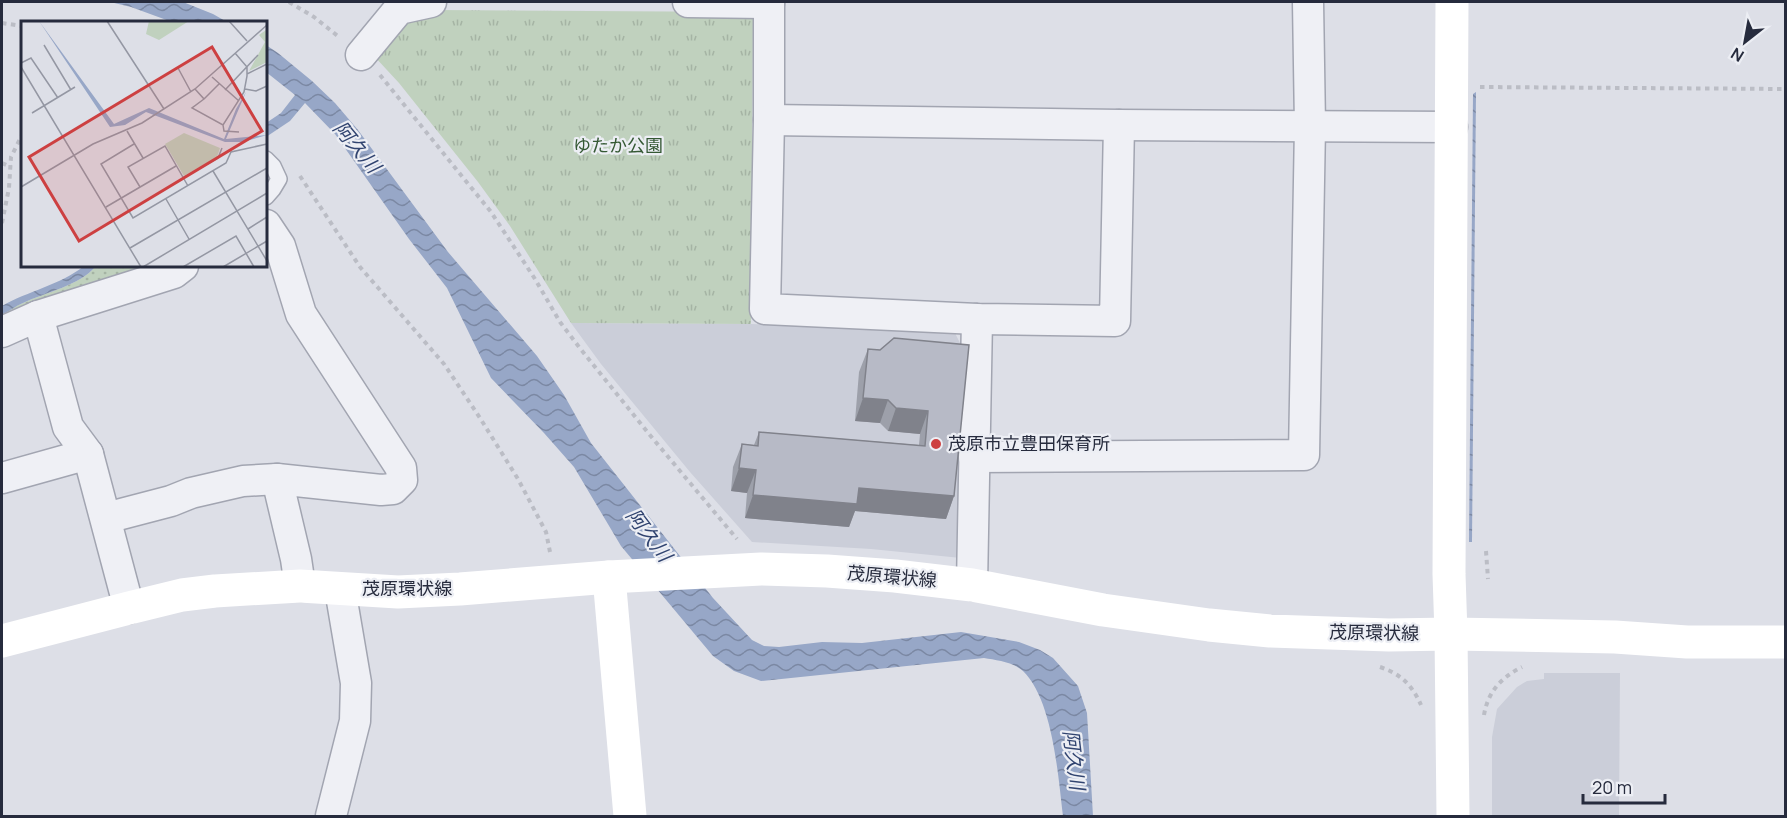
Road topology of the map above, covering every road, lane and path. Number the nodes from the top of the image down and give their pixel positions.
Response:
1 (289, 2) edge
2 (431, 2) edge
3 (688, 2) edge
4 (769, 2) edge
5 (1308, 2) edge
6 (1452, 2) edge
7 (2, 23) edge
8 (21, 26) edge
9 (361, 54) junction
10 (1452, 86) junction
11 (1785, 89) edge
12 (769, 120) junction
13 (1119, 125) junction
14 (1310, 126) junction
15 (1452, 127) junction
16 (21, 137) edge
17 (267, 160) edge
18 (2, 163) edge
19 (11, 167) junction
20 (297, 172) dead end
21 (267, 196) edge
22 (2, 223) edge
23 (267, 226) edge
24 (182, 267) edge
25 (38, 316) junction
26 (977, 319) junction
27 (2, 332) edge
28 (88, 454) junction
29 (974, 457) junction
30 (2, 478) edge
31 (277, 479) junction
32 (106, 518) junction
33 (738, 541) dead end
34 (1486, 551) dead end
35 (609, 578) junction
36 (1488, 579) dead end
37 (553, 582) junction
38 (972, 585) junction
39 (300, 586) junction
40 (340, 589) junction
41 (129, 608) junction
42 (1451, 634) junction
43 (2, 641) edge
44 (1785, 642) edge
45 (1373, 665) dead end
46 (1524, 666) dead end
47 (1421, 707) dead end
48 (1483, 725) dead end
49 (331, 816) edge
50 (630, 816) edge
51 (1453, 816) edge

1 - 9 path
2 - 9 street
3 - 4 street
4 - 12 street
5 - 14 street
6 - 10 main road
7 - 8 path
9 - 33 path
10 - 11 path
10 - 15 main road
12 - 13 street
12 - 26 street
13 - 14 street
13 - 26 street
14 - 15 street
14 - 29 street
15 - 42 main road
16 - 19 path
17 - 21 lane
18 - 19 path
19 - 22 path
20 - 37 path
23 - 31 street
24 - 25 street
25 - 27 street
25 - 28 street
26 - 29 street
28 - 30 street
28 - 32 street
29 - 38 street
31 - 32 street
31 - 39 street
32 - 41 street
34 - 36 path
35 - 37 main road, 茂原環状線
35 - 38 main road, 茂原環状線
35 - 50 main road
37 - 40 main road, 茂原環状線
38 - 42 main road, 茂原環状線
39 - 40 main road, 茂原環状線
39 - 41 main road, 茂原環状線
40 - 49 street
41 - 43 main road, 茂原環状線
42 - 44 main road, 茂原環状線
42 - 51 main road
45 - 47 path
46 - 48 path

